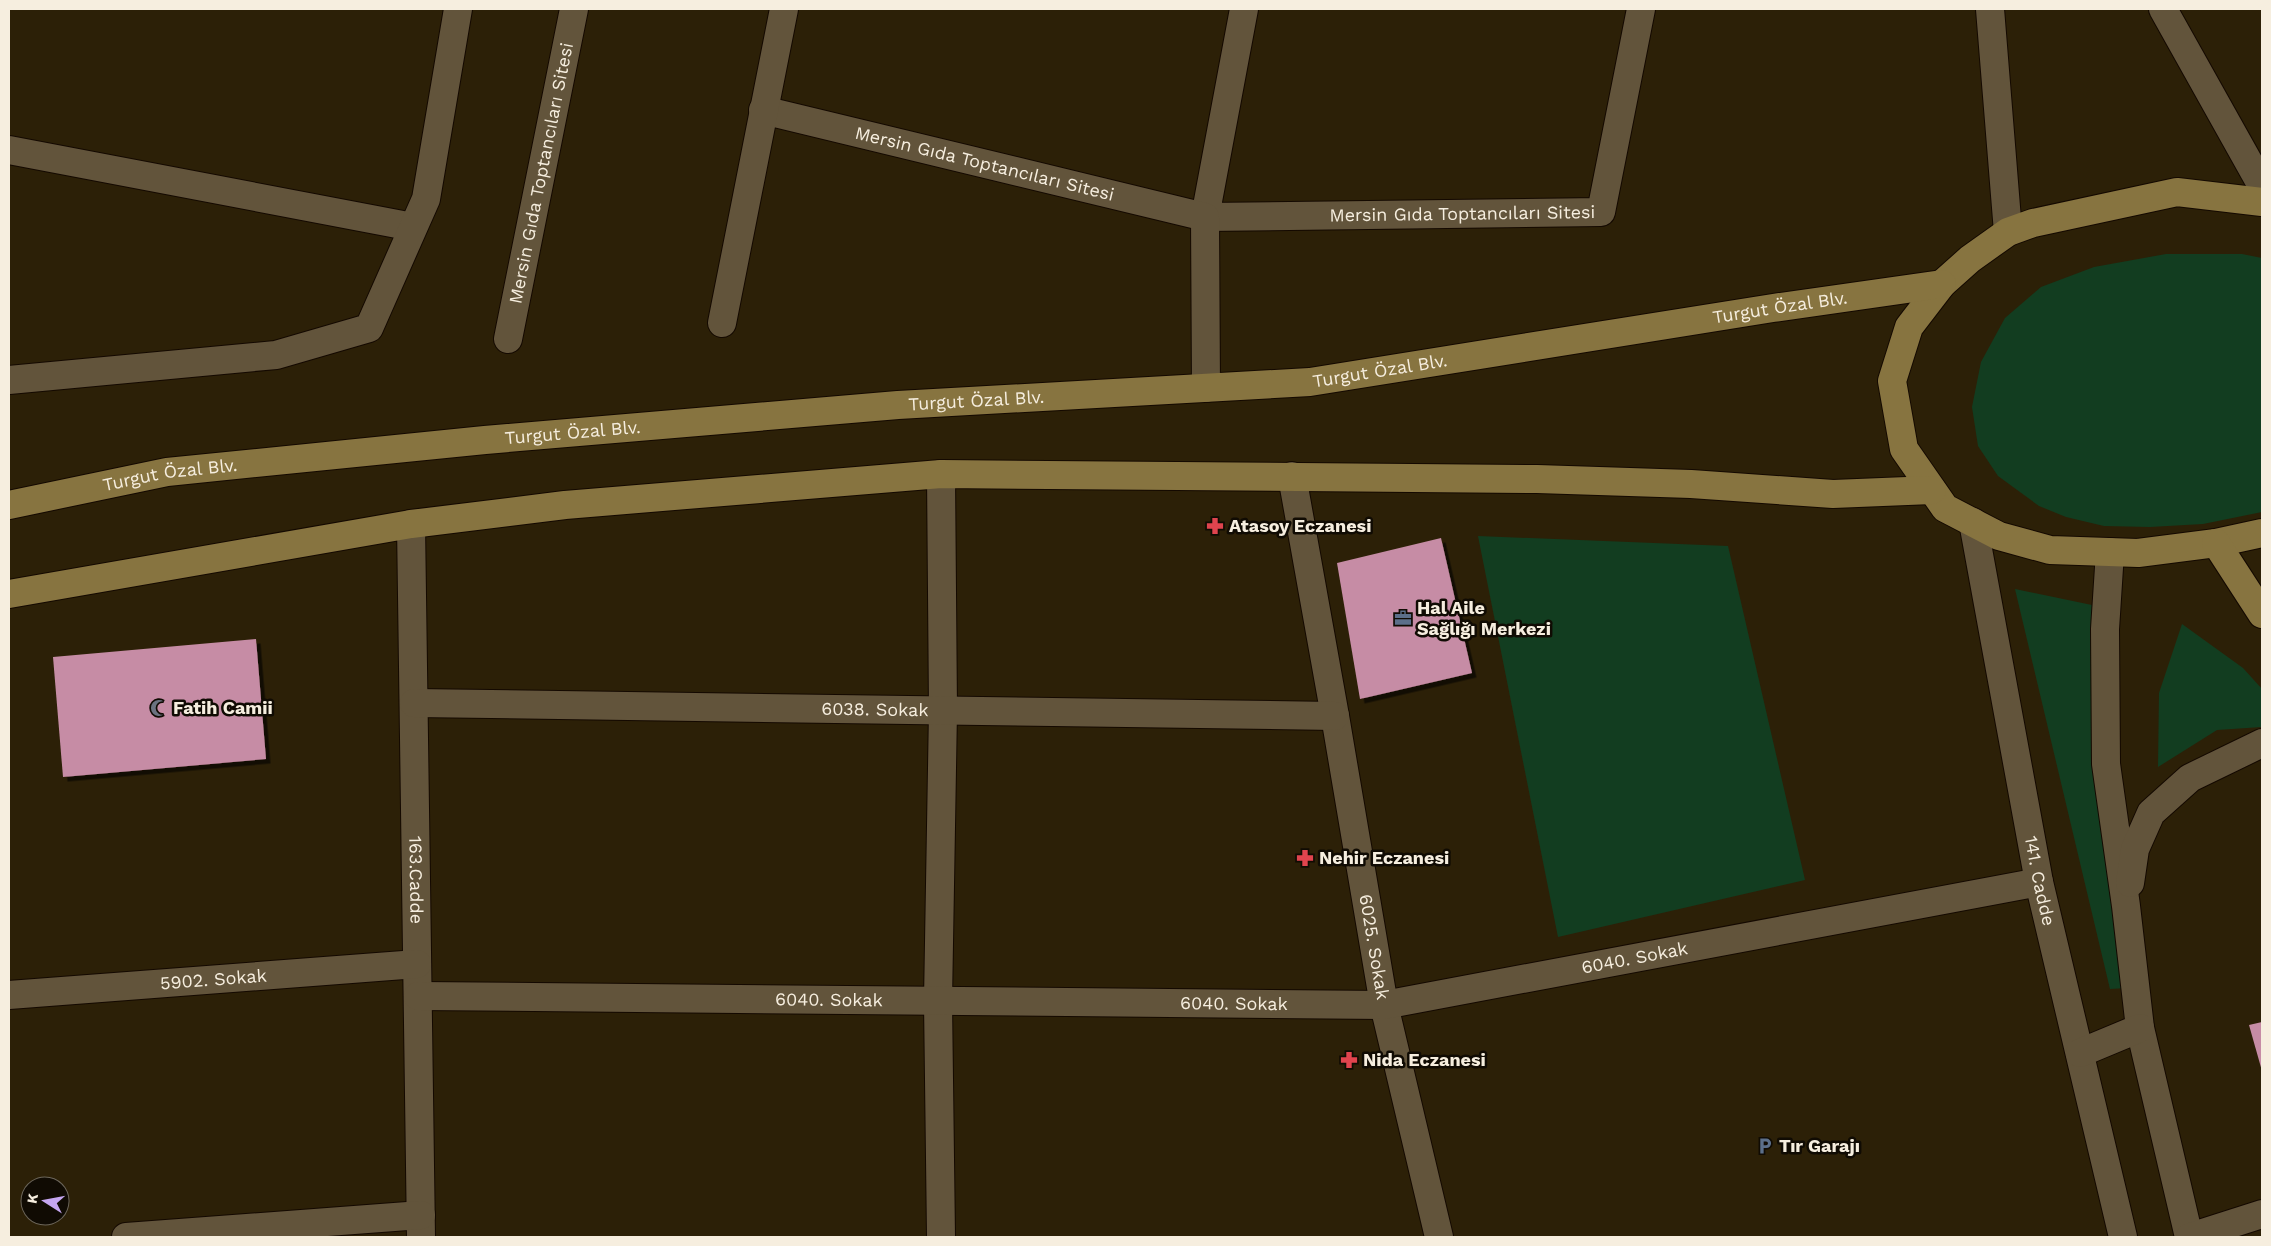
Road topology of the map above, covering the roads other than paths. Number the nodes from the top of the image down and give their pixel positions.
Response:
1 (458, 9) edge
2 (574, 9) edge
3 (784, 9) edge
4 (1244, 9) edge
5 (1641, 9) edge
6 (1990, 9) edge
7 (2163, 9) edge
8 (763, 110) junction
9 (9, 150) edge
10 (2262, 186) edge
11 (2262, 202) edge
12 (1205, 217) junction
13 (414, 227) junction
14 (2008, 232) junction
15 (1942, 284) junction
16 (722, 323) dead end
17 (508, 339) dead end
18 (9, 380) edge
19 (1206, 388) junction
20 (941, 474) junction
21 (1292, 476) junction
22 (1932, 490) junction
23 (9, 505) edge
24 (1972, 522) junction
25 (411, 524) junction
26 (2262, 533) edge
27 (2216, 543) junction
28 (2110, 552) junction
29 (9, 594) edge
30 (2262, 614) edge
31 (414, 702) junction
32 (943, 710) junction
33 (1336, 716) junction
34 (2262, 743) edge
35 (2039, 882) junction
36 (2126, 906) junction
37 (418, 964) junction
38 (9, 995) edge
39 (418, 996) junction
40 (938, 1001) junction
41 (1384, 1005) junction
42 (2140, 1028) junction
43 (2080, 1053) junction
44 (2262, 1214) edge
45 (421, 1226) edge
46 (126, 1237) edge
47 (941, 1237) edge
48 (1439, 1237) edge
49 (2123, 1237) edge
50 (2190, 1237) edge

1 - 13 street
2 - 17 street, Mersin Gıda Toptancıları Sitesi
3 - 8 street
4 - 12 street
5 - 12 street, Mersin Gıda Toptancıları Sitesi
6 - 14 street
7 - 10 street
8 - 12 street, Mersin Gıda Toptancıları Sitesi
8 - 16 street
9 - 13 street
11 - 14 main road
12 - 19 street
13 - 18 street
14 - 15 main road
15 - 19 main road, Turgut Özal Blv.
15 - 22 main road
19 - 23 main road, Turgut Özal Blv.
20 - 21 main road
20 - 25 main road
20 - 32 street
21 - 22 main road
21 - 33 street, 6025. Sokak
22 - 24 main road
24 - 28 main road
24 - 35 street, 141. Cadde
25 - 29 main road
25 - 31 street, 163.Cadde
26 - 27 main road
27 - 28 main road
27 - 30 main road
28 - 36 street
31 - 32 street, 6038. Sokak
31 - 37 street, 163.Cadde
32 - 33 street, 6038. Sokak
32 - 40 street
33 - 41 street, 6025. Sokak
34 - 36 street
35 - 41 street, 6040. Sokak
35 - 43 street, 141. Cadde
36 - 42 street
37 - 38 street, 5902. Sokak
37 - 39 street, 163.Cadde
39 - 40 street, 6040. Sokak
39 - 45 street, 163.Cadde
40 - 41 street, 6040. Sokak
40 - 47 street
41 - 48 street, 6025. Sokak
42 - 43 street
42 - 50 street
43 - 49 street, 141. Cadde
44 - 50 street
45 - 46 street

